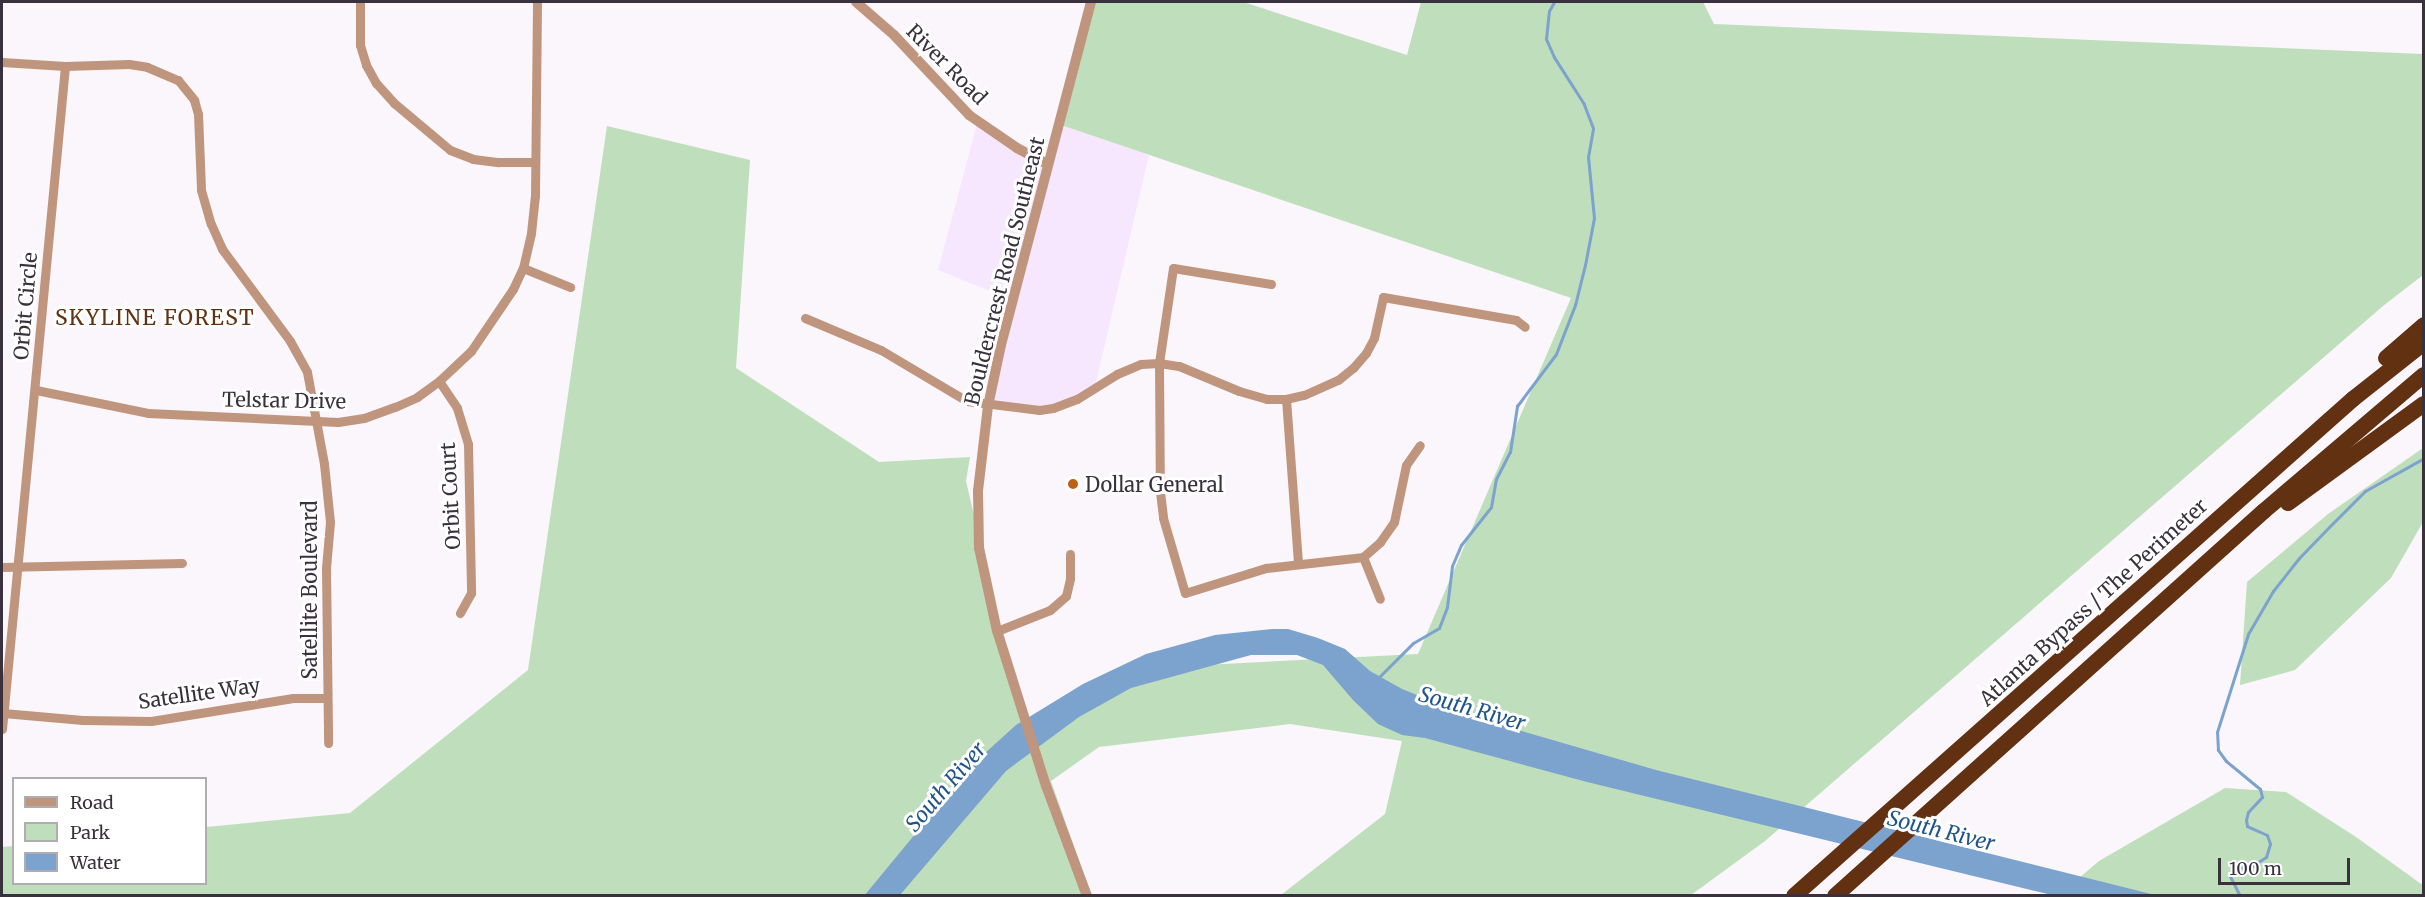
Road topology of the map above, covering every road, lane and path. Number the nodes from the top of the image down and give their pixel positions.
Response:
1 (360, 2) edge
2 (537, 2) edge
3 (856, 2) edge
4 (1091, 2) edge
5 (2, 62) edge
6 (65, 66) junction
7 (535, 162) junction
8 (1047, 164) junction
9 (523, 268) junction
10 (1271, 284) dead end
11 (570, 287) dead end
12 (805, 318) dead end
13 (2424, 325) edge
14 (1525, 327) dead end
15 (2424, 342) edge
16 (1160, 363) junction
17 (2424, 375) edge
18 (439, 381) junction
19 (36, 390) junction
20 (1286, 399) junction
21 (2424, 404) edge
22 (988, 406) junction
23 (316, 422) junction
24 (1420, 445) dead end
25 (2278, 466) junction
26 (1070, 554) dead end
27 (1363, 557) junction
28 (182, 563) dead end
29 (1298, 563) junction
30 (16, 566) junction
31 (2, 567) edge
32 (2201, 568) junction
33 (1380, 599) dead end
34 (460, 613) dead end
35 (997, 631) junction
36 (327, 698) junction
37 (3, 713) junction
38 (2, 729) edge
39 (328, 743) dead end
40 (1087, 896) edge
41 (1794, 896) edge
42 (1837, 896) edge

1 - 7 street
2 - 7 street, Telstar Drive
3 - 8 street, River Road
4 - 8 street, Bouldercrest Road Southeast
5 - 6 street, Satellite Boulevard
6 - 19 street, Orbit Circle
6 - 23 street, Satellite Boulevard
7 - 9 street, Telstar Drive
8 - 22 street, Bouldercrest Road Southeast
9 - 11 street
9 - 18 street, Telstar Drive
10 - 16 street
12 - 22 street
13 - 25 highway
14 - 20 street
15 - 25 highway, Atlanta Bypass / The Perimeter
16 - 20 street
16 - 22 street
16 - 29 street
17 - 32 highway
18 - 23 street, Telstar Drive
18 - 34 street, Orbit Court
19 - 23 street, Telstar Drive
19 - 30 street, Orbit Circle
20 - 29 street
21 - 32 highway
22 - 35 street, Bouldercrest Road Southeast
23 - 36 street, Satellite Boulevard
24 - 27 street
25 - 41 highway, Atlanta Bypass / The Perimeter
26 - 35 street
27 - 29 street
27 - 33 street
28 - 30 street
30 - 31 street
30 - 37 street, Orbit Circle
32 - 42 highway
35 - 40 street, Bouldercrest Road Southeast
36 - 37 street, Satellite Way
36 - 39 street, Satellite Boulevard
37 - 38 street, Orbit Circle

